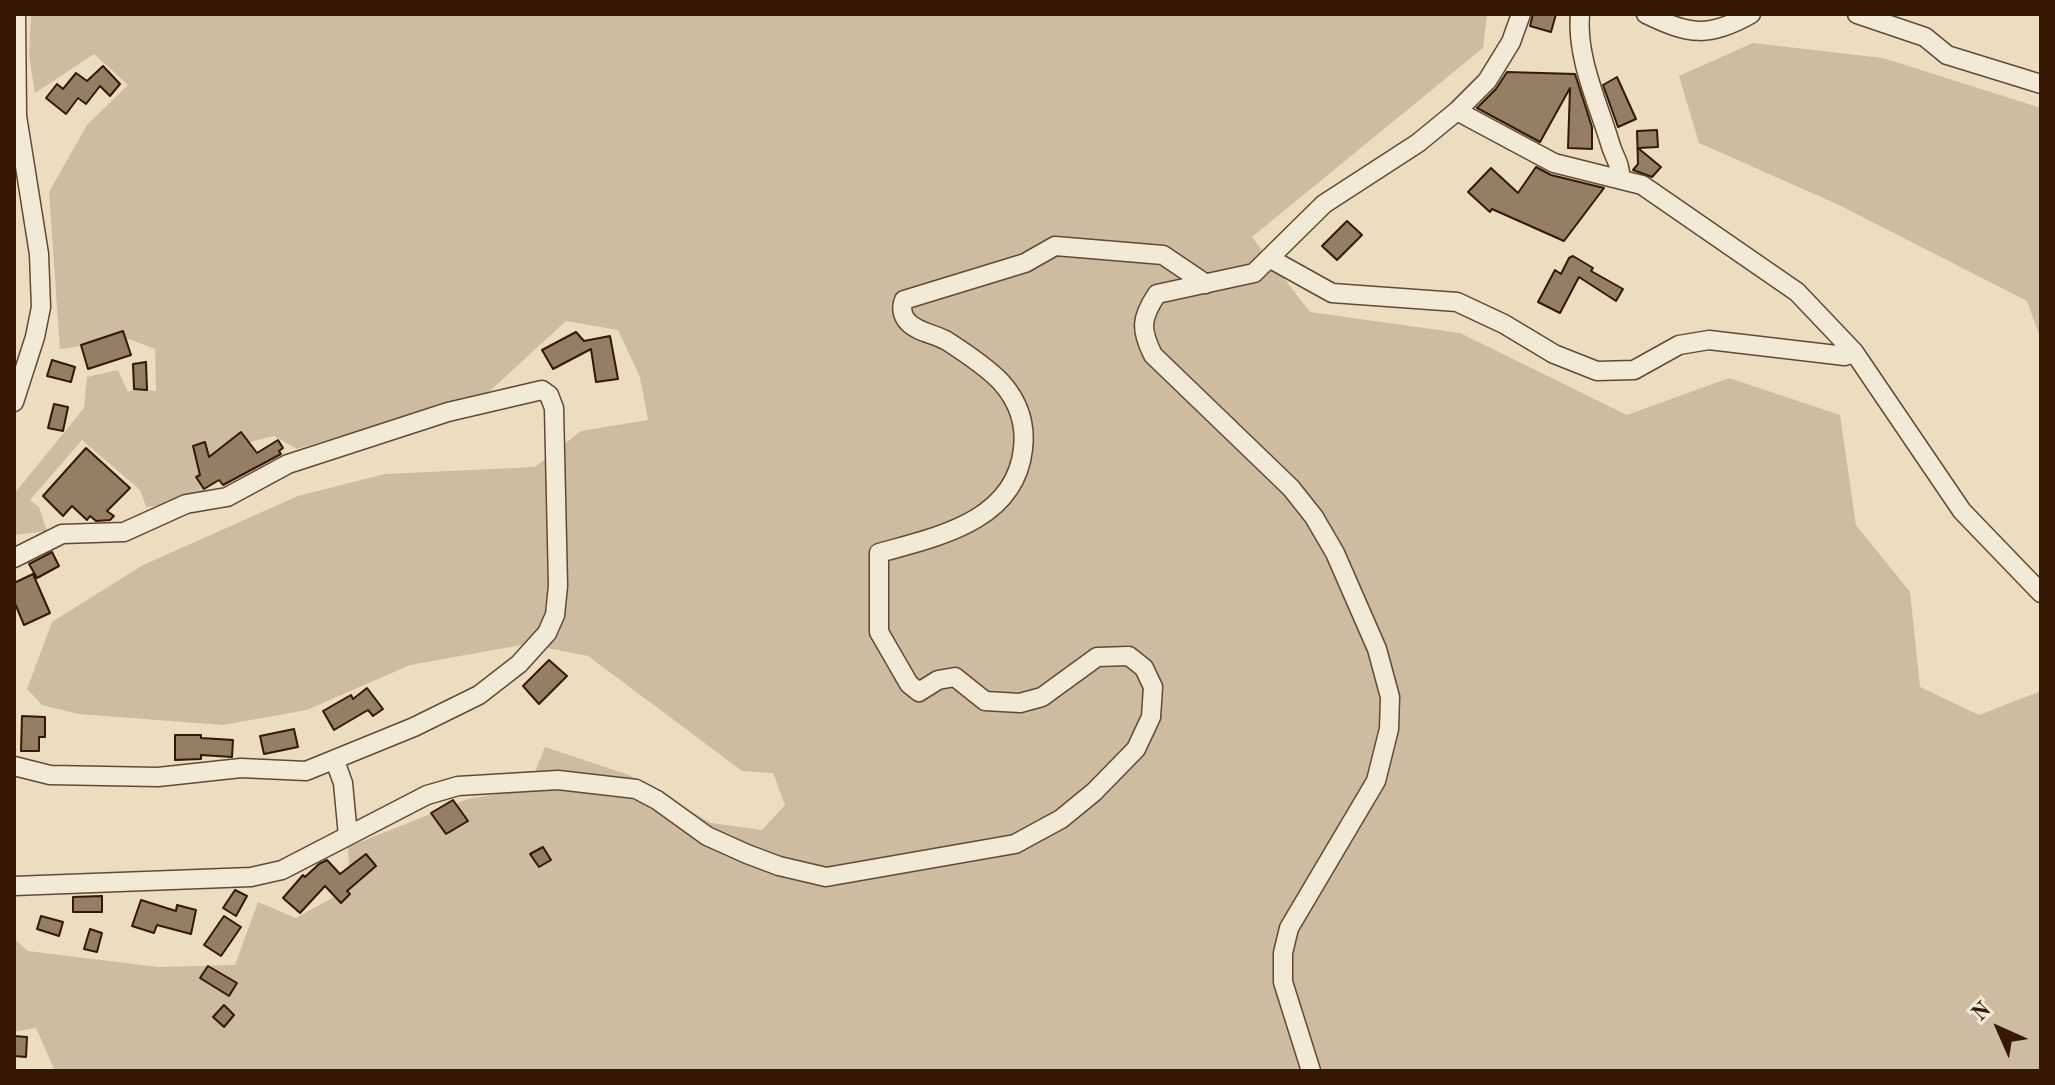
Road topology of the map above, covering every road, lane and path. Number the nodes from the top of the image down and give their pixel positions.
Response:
1 (16, 14) edge
2 (1521, 14) edge
3 (1580, 14) edge
4 (1646, 14) edge
5 (1751, 14) edge
6 (1857, 14) edge
7 (2041, 84) edge
8 (1457, 111) junction
9 (15, 116) edge
10 (1620, 179) junction
11 (1269, 258) junction
12 (1206, 284) junction
13 (1854, 352) junction
14 (14, 402) edge
15 (14, 558) edge
16 (2041, 593) edge
17 (335, 761) junction
18 (14, 766) edge
19 (348, 836) junction
20 (14, 886) edge
21 (1311, 1071) edge

1 - 9 street
2 - 8 street
3 - 10 street
4 - 5 street
6 - 7 street
8 - 10 street
8 - 11 street
9 - 14 street
10 - 13 street
11 - 12 street
11 - 13 street
12 - 19 street
12 - 21 street
13 - 16 street
15 - 17 street
17 - 18 street
17 - 19 street
19 - 20 street

